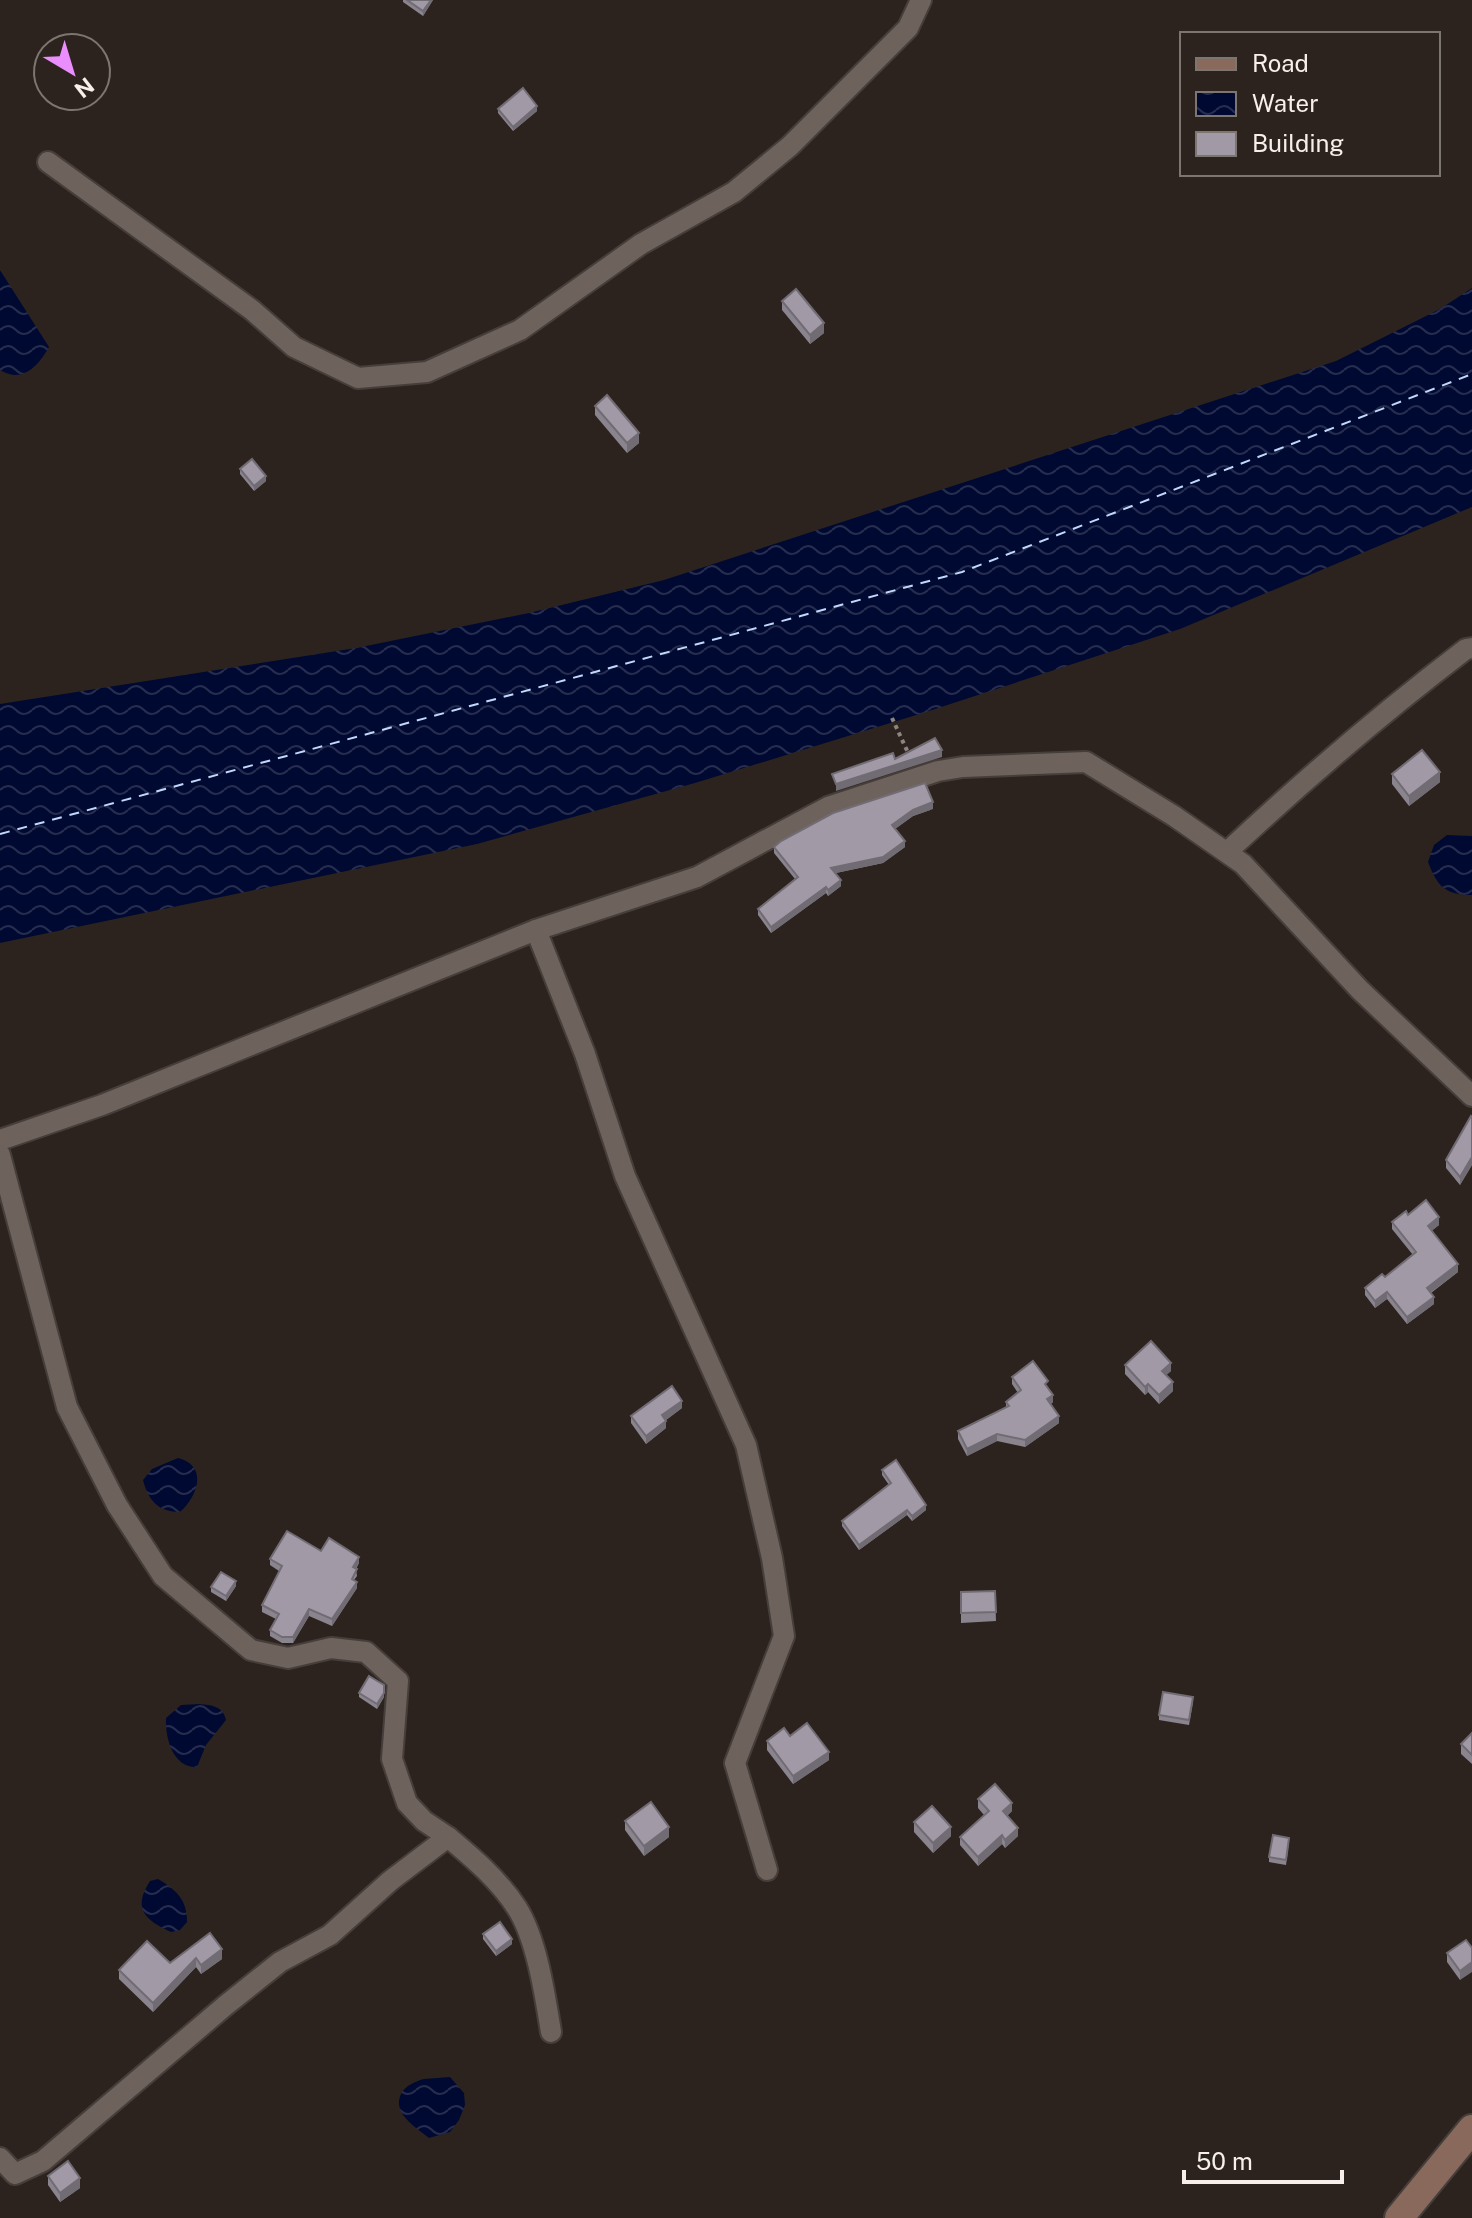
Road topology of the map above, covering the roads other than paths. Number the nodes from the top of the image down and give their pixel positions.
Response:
1 (921, 0) edge
2 (48, 162) dead end
3 (1472, 648) edge
4 (1227, 852) junction
5 (536, 930) junction
6 (1472, 1096) edge
7 (0, 1140) edge
8 (0, 1155) edge
9 (448, 1837) junction
10 (767, 1870) dead end
11 (551, 2032) dead end
12 (1472, 2129) edge
13 (0, 2158) edge
14 (1399, 2218) edge

1 - 2 street
3 - 4 street
4 - 5 street
4 - 6 street
5 - 7 street
5 - 10 street
8 - 9 street
9 - 11 street
9 - 13 street
12 - 14 main road

